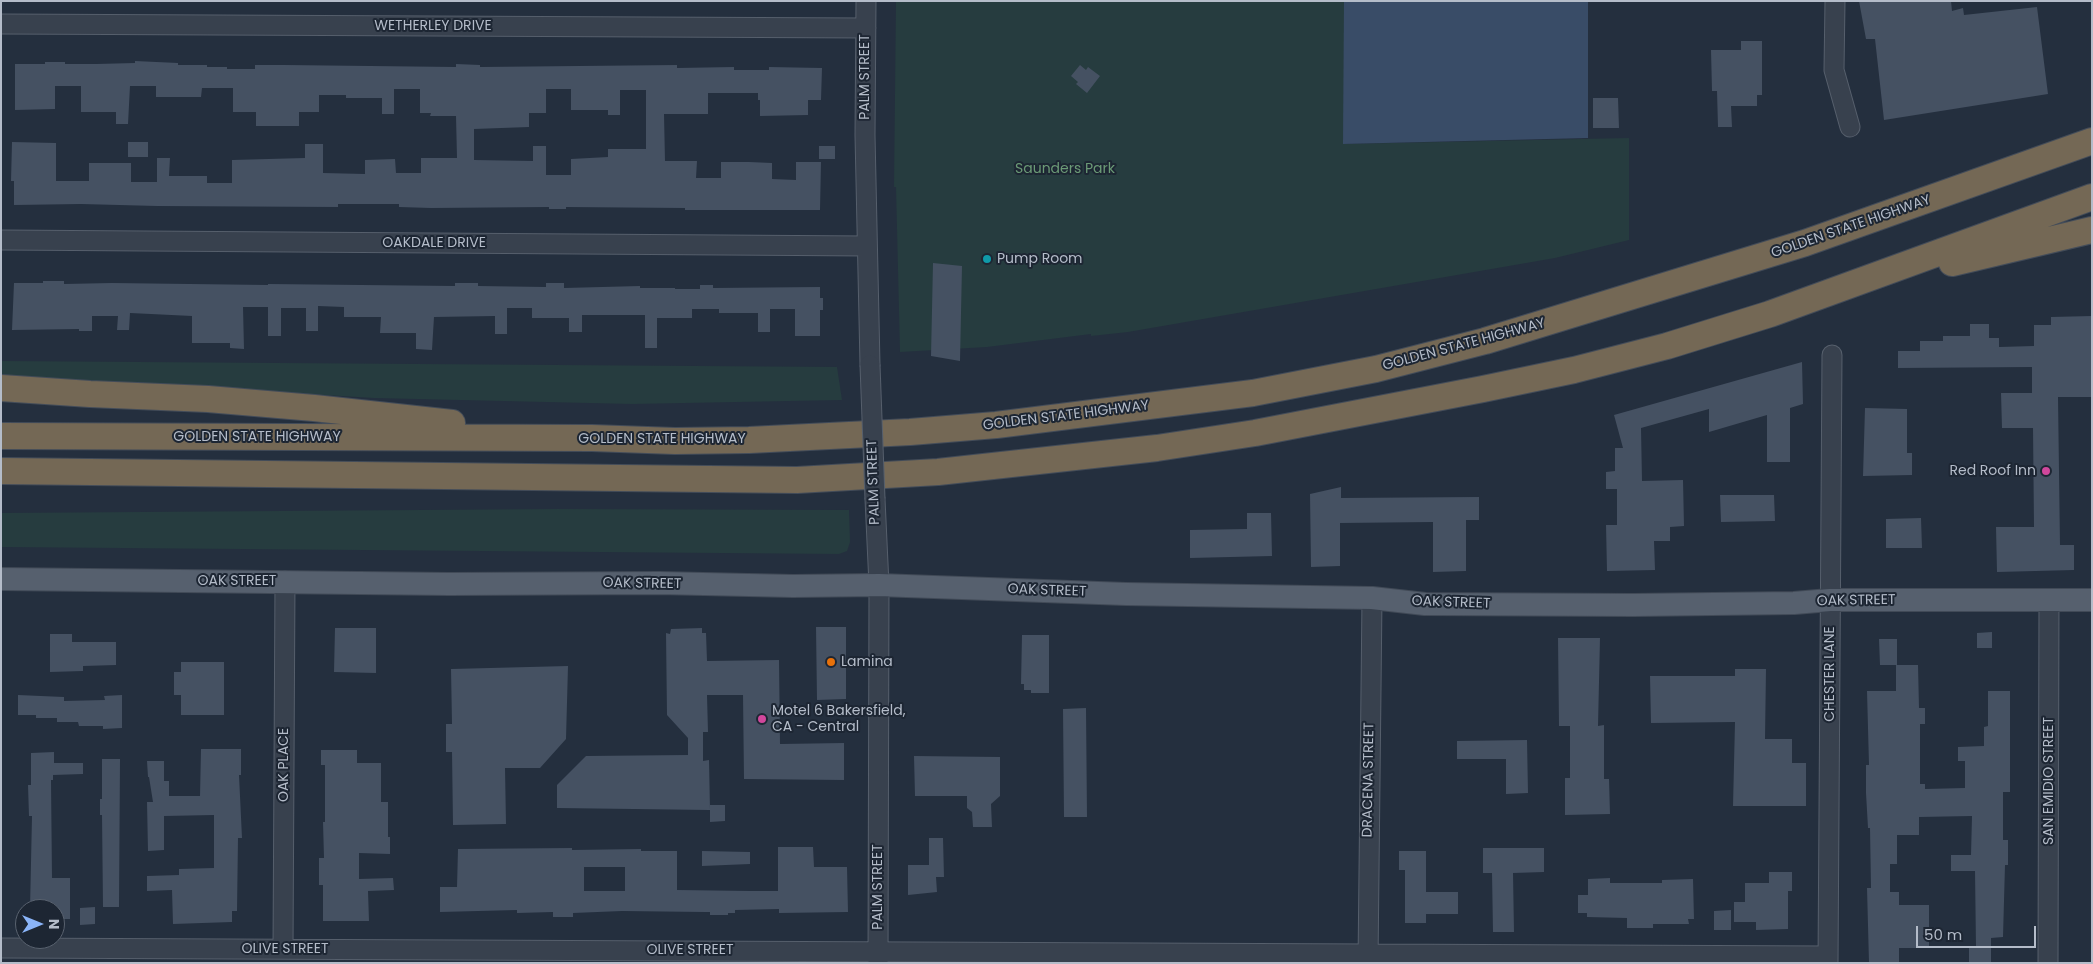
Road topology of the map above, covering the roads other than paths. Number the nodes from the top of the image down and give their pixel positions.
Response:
1 (866, 1) edge
2 (1835, 1) edge
3 (1, 24) edge
4 (866, 28) junction
5 (1850, 127) dead end
6 (2092, 142) edge
7 (2092, 197) edge
8 (2092, 230) edge
9 (1, 240) edge
10 (867, 246) junction
11 (1837, 290) junction
12 (1832, 355) dead end
13 (1, 388) edge
14 (872, 434) junction
15 (1, 436) edge
16 (592, 438) junction
17 (1, 471) edge
18 (1, 580) edge
19 (284, 581) junction
20 (879, 585) junction
21 (1372, 598) junction
22 (2049, 599) junction
23 (1830, 600) junction
24 (2092, 600) edge
25 (1, 948) edge
26 (283, 949) junction
27 (484, 956) edge
28 (878, 957) edge
29 (1368, 958) edge
30 (1828, 959) edge
31 (2048, 963) edge

1 - 4 street, PALM STREET
2 - 5 street
3 - 4 street, WETHERLEY DRIVE
4 - 10 street, PALM STREET
6 - 14 highway, GOLDEN STATE HIGHWAY
7 - 11 highway
8 - 11 highway
9 - 10 street, OAKDALE DRIVE
10 - 14 street, PALM STREET, bridge
11 - 17 highway
12 - 23 street, CHESTER LANE
13 - 16 highway
14 - 16 highway, GOLDEN STATE HIGHWAY
14 - 20 street, PALM STREET, bridge
15 - 16 highway, GOLDEN STATE HIGHWAY
18 - 19 main road, OAK STREET
19 - 20 main road, OAK STREET
19 - 26 street, OAK PLACE
20 - 21 main road, OAK STREET
20 - 28 street, PALM STREET
21 - 23 main road, OAK STREET
21 - 29 street, DRACENA STREET
22 - 23 main road, OAK STREET
22 - 24 main road, OAK STREET
22 - 31 street, SAN EMIDIO STREET
23 - 30 street, CHESTER LANE
25 - 26 street, OLIVE STREET
26 - 27 street, OLIVE STREET
27 - 28 street, OLIVE STREET
28 - 29 street, OLIVE STREET
29 - 30 street, OLIVE STREET

